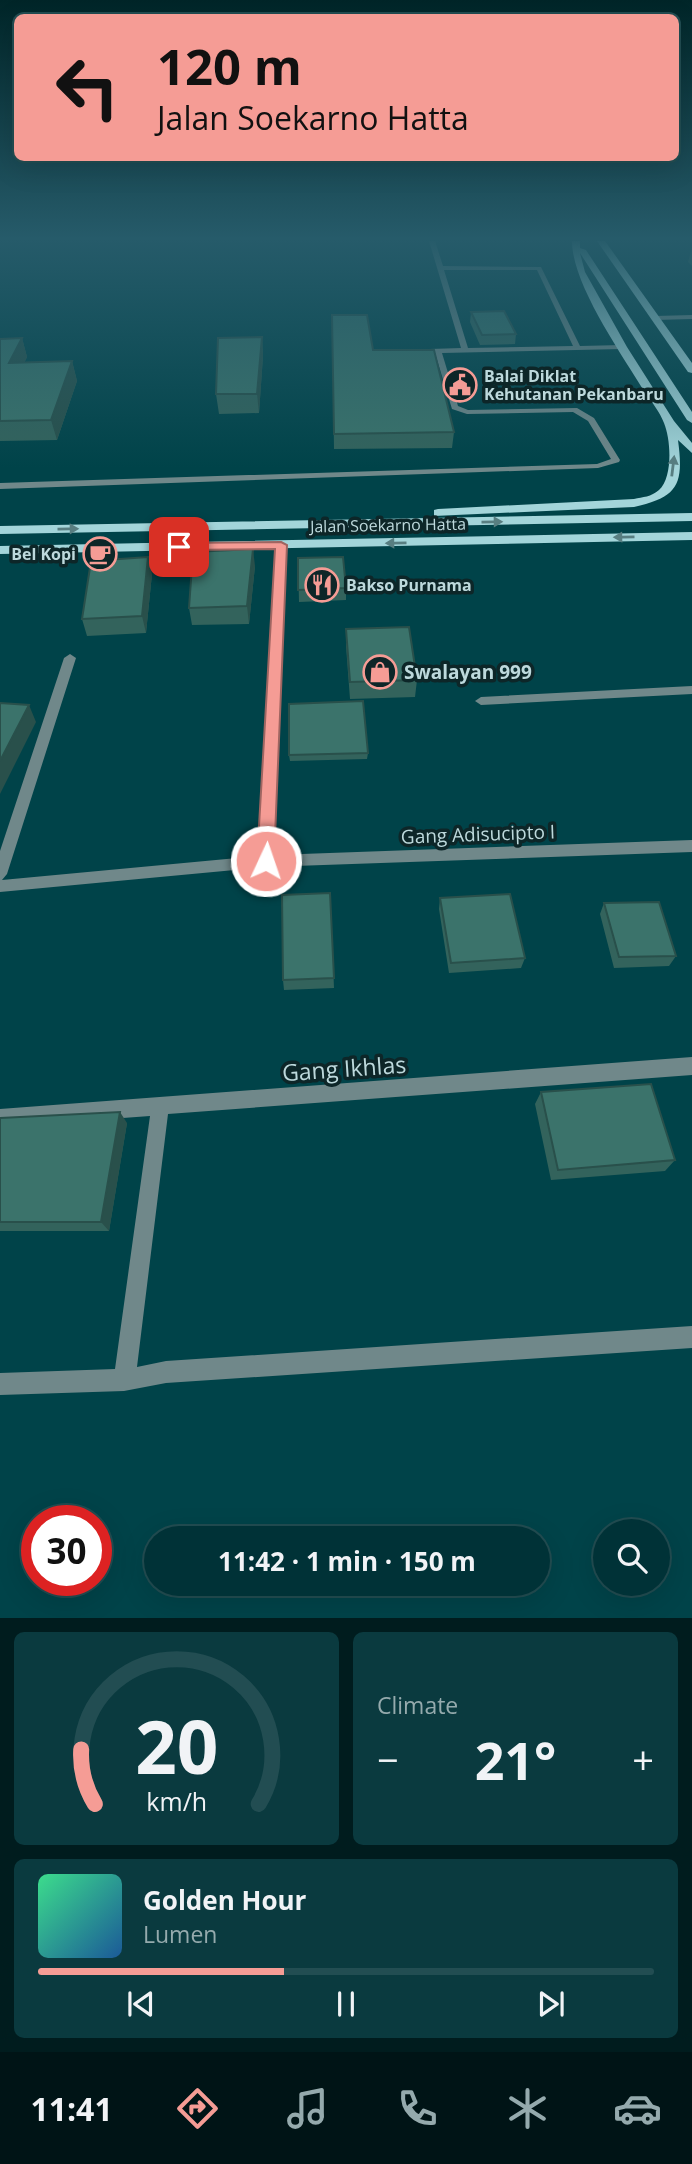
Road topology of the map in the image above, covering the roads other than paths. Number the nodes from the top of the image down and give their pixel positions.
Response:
1 (455, 317) edge
2 (562, 317) edge
3 (606, 317) edge
4 (625, 317) edge
5 (692, 317) edge
6 (655, 318) joint
7 (622, 347) junction
8 (578, 349) junction
9 (465, 350) junction
10 (438, 351) junction
11 (426, 352) edge
12 (692, 370) edge
13 (692, 420) edge
14 (670, 423) junction
15 (692, 450) edge
16 (0, 486) edge
17 (692, 517) edge
18 (358, 525) junction
19 (0, 530) edge
20 (692, 536) edge
21 (281, 545) junction
22 (0, 550) edge
23 (70, 658) dead end
24 (692, 690) edge
25 (481, 701) dead end
26 (692, 846) edge
27 (266, 861) junction
28 (0, 874) edge
29 (0, 886) edge
30 (692, 1066) edge
31 (160, 1107) junction
32 (0, 1118) edge
33 (692, 1337) edge
34 (124, 1380) junction
35 (0, 1384) edge

1 - 9 lane
2 - 8 lane
3 - 7 main road
4 - 13 main road
5 - 6 lane
6 - 12 main road
7 - 8 lane
7 - 14 main road
8 - 9 lane
9 - 10 lane
10 - 11 lane
10 - 16 lane
14 - 15 main road
18 -> 14 main road
18 -> 17 main road, Jalan Soekarno Hatta
19 -> 18 main road, Jalan Soekarno Hatta
20 -> 21 main road, Jalan Soekarno Hatta
21 - 22 main road, Jalan Soekarno Hatta
21 - 27 street
23 - 28 street
24 - 25 street
26 - 27 street, Gang Adisucipto I
27 - 29 street, Gang Adisucipto I
30 - 31 street, Gang Ikhlas
31 - 32 street, Gang Ikhlas
31 - 34 street
33 - 34 street
34 - 35 street

